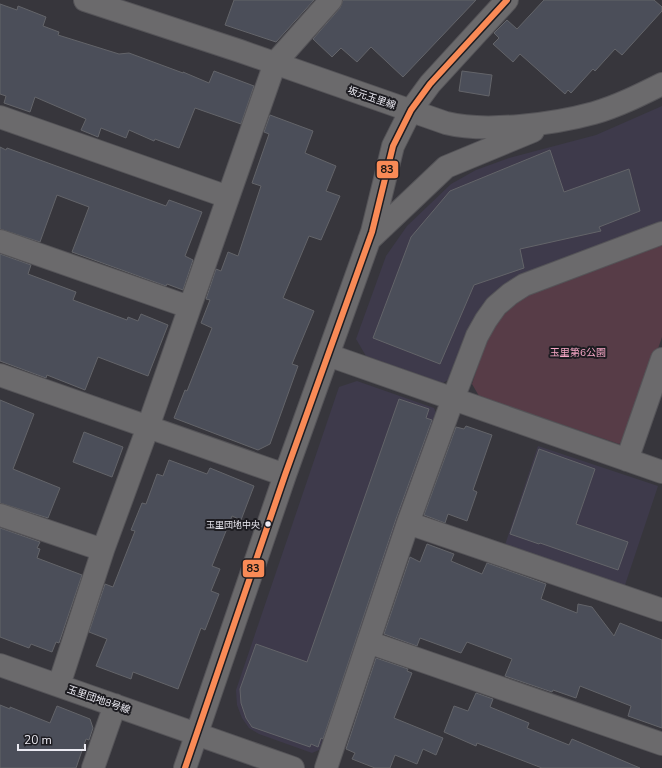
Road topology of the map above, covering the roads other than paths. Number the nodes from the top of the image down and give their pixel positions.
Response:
1 (85, 0) edge
2 (331, 0) edge
3 (507, 0) edge
4 (275, 63) junction
5 (662, 84) edge
6 (412, 110) junction
7 (0, 117) edge
8 (554, 122) junction
9 (228, 197) junction
10 (662, 233) edge
11 (369, 240) junction
12 (0, 242) edge
13 (189, 307) junction
14 (328, 355) junction
15 (662, 359) edge
16 (0, 375) edge
17 (453, 399) junction
18 (148, 427) junction
19 (627, 460) junction
20 (662, 472) edge
21 (285, 475) junction
22 (0, 515) edge
23 (408, 523) junction
24 (103, 550) junction
25 (662, 610) edge
26 (368, 642) junction
27 (0, 665) edge
28 (59, 685) junction
29 (115, 705) junction
30 (198, 734) junction
31 (662, 744) edge
32 (93, 768) edge
33 (186, 768) edge
34 (293, 768) edge
35 (326, 768) edge

1 - 4 street, 坂元玉里線
2 - 4 street
3 - 6 street
4 - 6 street, 坂元玉里線
4 - 9 street
5 - 8 street, 坂元玉里線
6 - 8 street, 坂元玉里線
6 - 11 street
7 - 9 street
8 - 11 street
9 - 13 street
10 - 17 street
11 - 14 street
12 - 13 street
13 - 18 street
14 - 17 street
14 - 21 street
15 - 19 street
16 - 18 street
17 - 19 street
17 - 23 street
18 - 21 street
18 - 24 street
19 - 20 street
21 - 30 street
22 - 24 street
23 - 25 street
23 - 26 street
24 - 28 street
26 - 31 street
26 - 35 street
27 - 28 street, 玉里団地8号線
28 - 29 street, 玉里団地8号線
29 - 30 street, 玉里団地8号線
29 - 32 street
30 - 33 street
30 - 34 street, 玉里団地8号線

